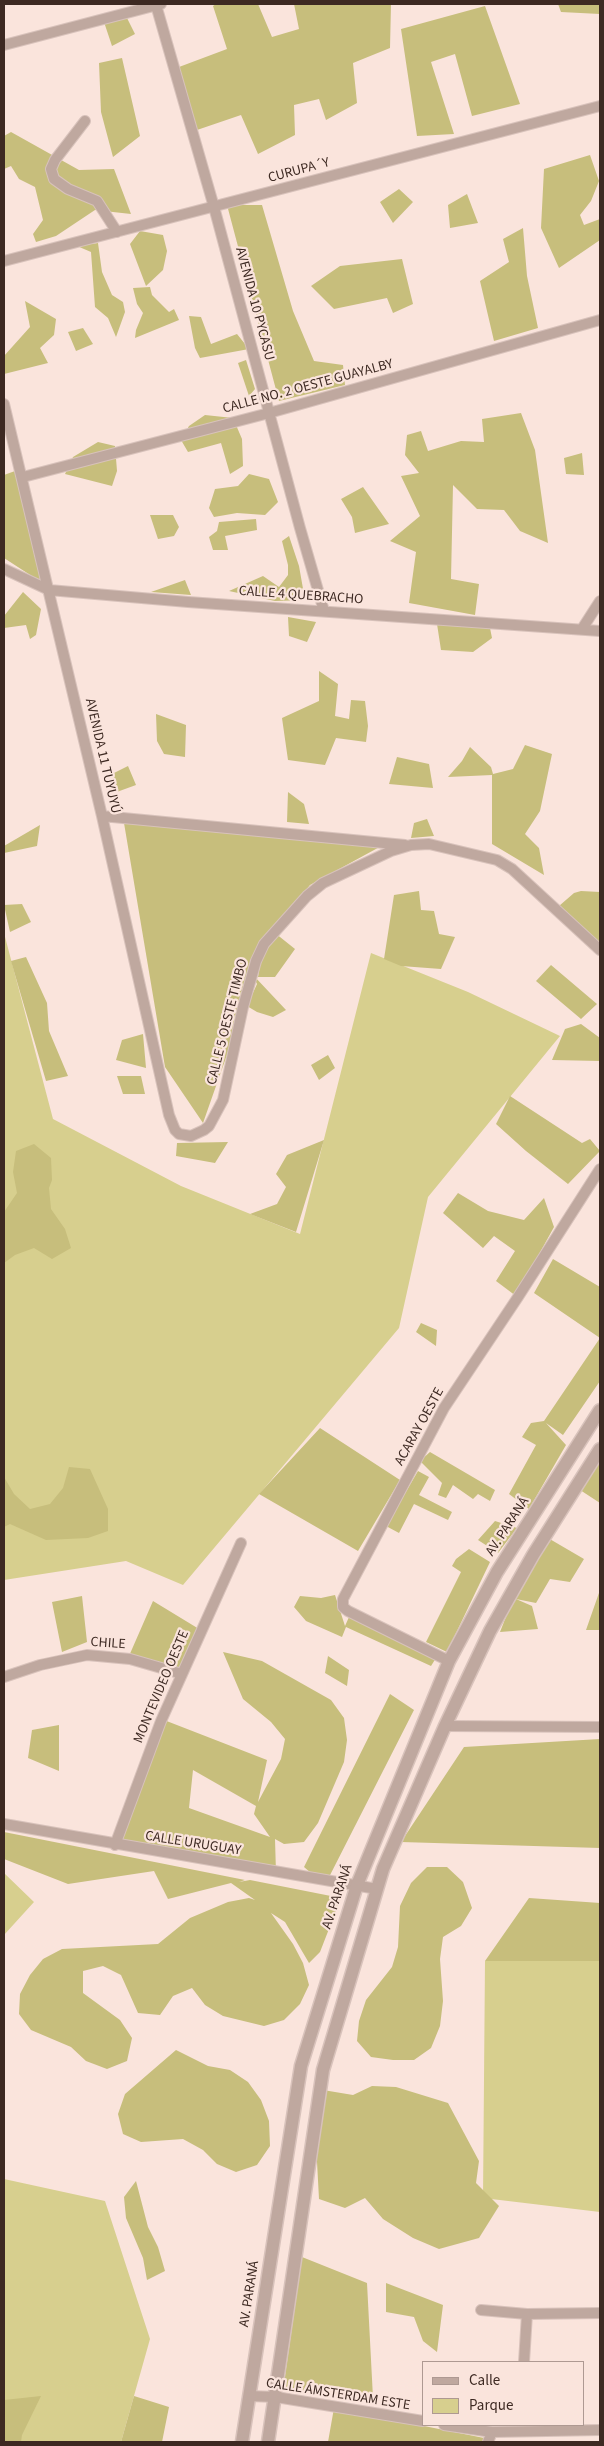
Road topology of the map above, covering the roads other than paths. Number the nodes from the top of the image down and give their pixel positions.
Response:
1 (158, 4) edge
2 (4, 45) edge
3 (600, 106) edge
4 (85, 121) dead end
5 (214, 208) junction
6 (117, 232) junction
7 (4, 261) edge
8 (600, 320) edge
9 (4, 404) edge
10 (269, 413) junction
11 (23, 477) junction
12 (4, 569) edge
13 (48, 590) junction
14 (600, 601) edge
15 (324, 611) junction
16 (582, 629) junction
17 (600, 631) edge
18 (102, 816) junction
19 (411, 845) junction
20 (600, 950) edge
21 (169, 1116) joint
22 (600, 1168) edge
23 (600, 1410) edge
24 (600, 1449) edge
25 (548, 1492) junction
26 (566, 1502) junction
27 (241, 1543) dead end
28 (449, 1660) junction
29 (182, 1674) junction
30 (4, 1677) edge
31 (444, 1726) junction
32 (600, 1727) edge
33 (4, 1824) edge
34 (115, 1845) junction
35 (357, 1885) junction
36 (377, 1889) junction
37 (481, 2310) dead end
38 (600, 2313) edge
39 (528, 2314) junction
40 (524, 2361) edge
41 (249, 2396) junction
42 (276, 2397) junction
43 (422, 2421) edge
44 (448, 2426) edge
45 (518, 2429) edge
46 (600, 2430) edge
47 (490, 2437) edge
48 (242, 2442) edge
49 (268, 2442) edge

1 - 2 street
1 - 5 street, AVENIDA 10 PYCASU
3 - 5 street, CURUPA´Y
4 - 6 street
5 - 6 street, CURUPA´Y
5 - 10 street, AVENIDA 10 PYCASU
6 - 7 street, CURUPA´Y
8 - 10 street, CALLE NO. 2 OESTE GUAYALBY
9 - 11 street, AVENIDA 11 TUYUYÚ
10 - 11 street, CALLE NO. 2 OESTE GUAYALBY
10 - 15 street, AVENIDA 10 PYCASU
11 - 13 street, AVENIDA 11 TUYUYÚ
12 - 13 street, CALLE 4 QUEBRACHO
13 - 15 street, CALLE 4 QUEBRACHO
13 - 18 street, AVENIDA 11 TUYUYÚ
14 - 16 street
15 - 16 street, CALLE 4 QUEBRACHO
16 - 17 street, CALLE 4 QUEBRACHO
18 - 19 street
18 - 21 street, AVENIDA 11 TUYUYÚ
19 - 20 street, CALLE 5 OESTE TIMBO
19 - 21 street, CALLE 5 OESTE TIMBO
22 - 28 street, ACARAY OESTE
23 - 25 street, AV. PARANÁ
24 - 26 street
25 - 26 street
25 - 28 street, AV. PARANÁ
26 - 31 street
27 - 29 street, MONTEVIDEO OESTE
28 - 35 street, AV. PARANÁ
29 - 30 street, CHILE
29 - 34 street, MONTEVIDEO OESTE
31 - 32 street
31 - 36 street
33 - 34 street, CALLE URUGUAY
34 - 35 street, CALLE URUGUAY
35 - 36 street, CALLE URUGUAY
35 - 41 street, AV. PARANÁ
36 - 42 street
37 - 39 street
38 - 39 street
39 - 40 street
41 - 42 street, CALLE ÁMSTERDAM ESTE
41 - 48 street, AV. PARANÁ
42 - 43 street, CALLE ÁMSTERDAM ESTE
42 - 49 street
44 - 47 street
45 - 46 street
45 - 47 street

